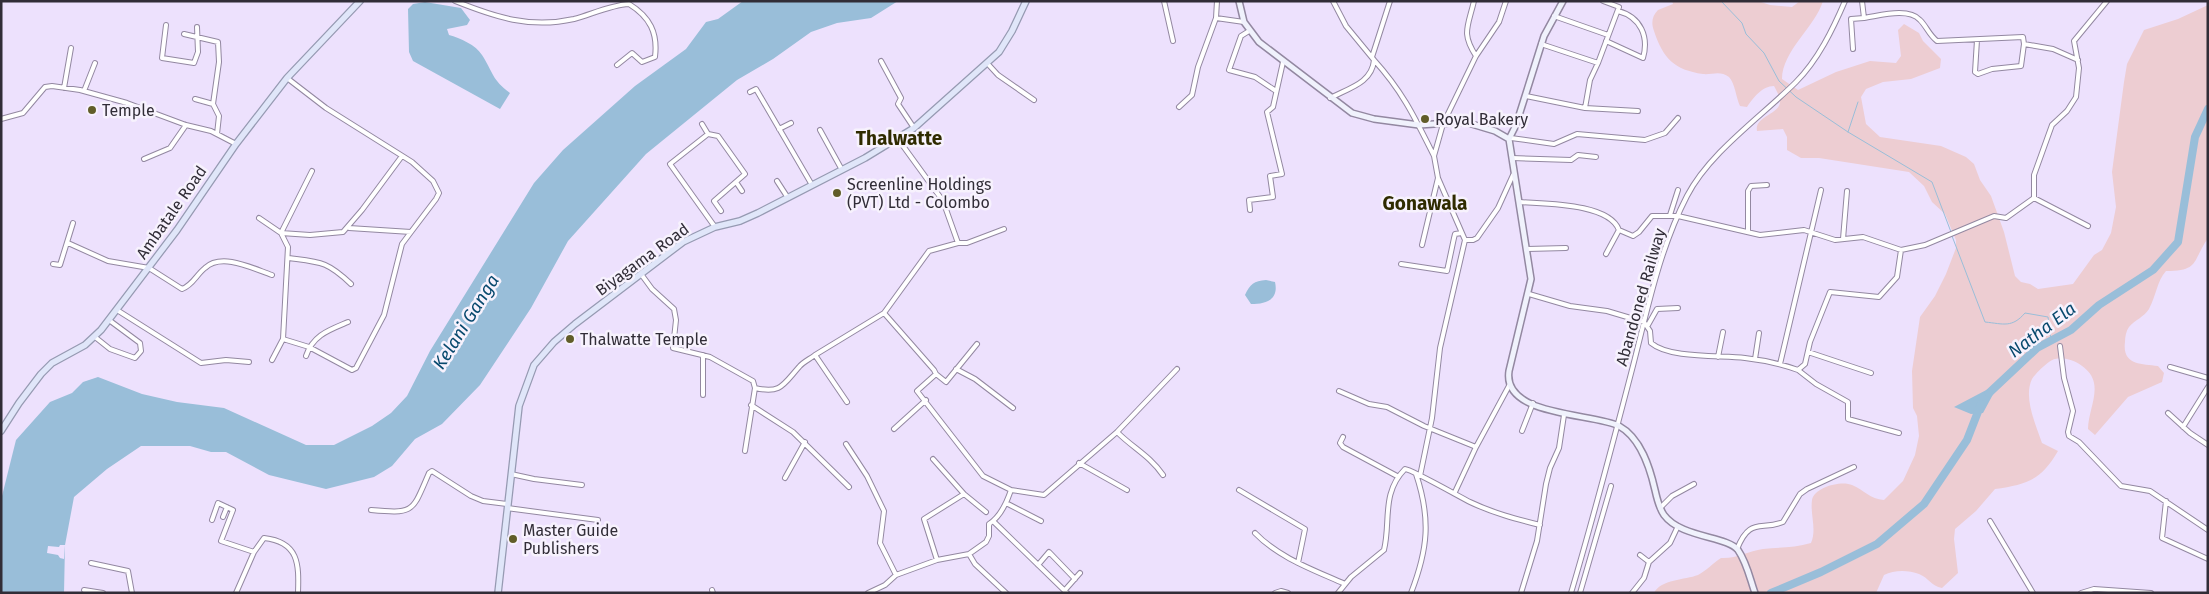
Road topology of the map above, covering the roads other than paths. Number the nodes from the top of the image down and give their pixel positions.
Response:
1 (360, 1) edge
2 (455, 1) edge
3 (1026, 1) edge
4 (1164, 1) edge
5 (1217, 1) edge
6 (1239, 1) edge
7 (1333, 1) edge
8 (1390, 1) edge
9 (1474, 1) edge
10 (1506, 1) edge
11 (1563, 1) edge
12 (1603, 1) edge
13 (1845, 1) edge
14 (1862, 1) edge
15 (2107, 1) edge
16 (1618, 11) junction
17 (1554, 16) junction
18 (1216, 18) junction
19 (1864, 18) junction
20 (1244, 22) junction
21 (166, 25) dead end
22 (197, 27) dead end
23 (1249, 31) junction
24 (184, 34) dead end
25 (1608, 35) junction
26 (197, 36) junction
27 (1977, 40) junction
28 (1173, 41) dead end
29 (1606, 41) junction
30 (1541, 44) junction
31 (2024, 44) junction
32 (71, 48) dead end
33 (1853, 49) dead end
34 (1476, 56) junction
35 (1373, 58) junction
36 (2078, 60) junction
37 (881, 61) dead end
38 (1283, 62) junction
39 (95, 63) dead end
40 (987, 63) junction
41 (1598, 63) junction
42 (617, 65) dead end
43 (286, 78) junction
44 (64, 88) junction
45 (84, 91) junction
46 (1276, 91) junction
47 (750, 92) dead end
48 (1526, 96) junction
49 (1330, 98) junction
50 (195, 99) dead end
51 (1034, 100) dead end
52 (213, 104) junction
53 (1179, 107) dead end
54 (1585, 108) junction
55 (1638, 112) dead end
56 (1, 118) edge
57 (1678, 118) dead end
58 (791, 123) dead end
59 (702, 124) dead end
60 (1443, 124) junction
61 (186, 125) junction
62 (1419, 125) junction
63 (914, 128) junction
64 (779, 129) junction
65 (820, 130) dead end
66 (217, 134) junction
67 (708, 134) junction
68 (1510, 138) junction
69 (898, 140) junction
70 (236, 144) junction
71 (402, 156) junction
72 (1434, 156) junction
73 (1596, 157) dead end
74 (1512, 158) junction
75 (144, 159) dead end
76 (842, 170) junction
77 (312, 171) dead end
78 (1513, 175) junction
79 (1438, 178) junction
80 (777, 181) dead end
81 (736, 182) junction
82 (812, 185) junction
83 (1767, 185) dead end
84 (1678, 190) dead end
85 (1820, 190) dead end
86 (742, 191) dead end
87 (1847, 191) dead end
88 (788, 198) junction
89 (2034, 198) junction
90 (1520, 202) junction
91 (1250, 210) dead end
92 (720, 211) dead end
93 (1670, 215) junction
94 (1678, 216) junction
95 (259, 218) dead end
96 (73, 223) dead end
97 (2088, 226) dead end
98 (715, 227) junction
99 (349, 228) junction
100 (1004, 229) dead end
101 (1619, 230) junction
102 (1812, 231) junction
103 (411, 232) junction
104 (1748, 232) junction
105 (281, 233) junction
106 (1462, 233) junction
107 (1843, 239) junction
108 (1465, 240) junction
109 (68, 243) junction
110 (958, 243) junction
111 (1422, 245) dead end
112 (1566, 248) dead end
113 (1526, 249) junction
114 (1901, 250) junction
115 (1606, 254) dead end
116 (288, 258) junction
117 (53, 264) dead end
118 (1401, 264) dead end
119 (149, 268) junction
120 (641, 274) junction
121 (272, 275) dead end
122 (350, 284) dead end
123 (1529, 294) junction
124 (1678, 308) dead end
125 (117, 310) junction
126 (884, 313) junction
127 (109, 320) junction
128 (348, 322) dead end
129 (1644, 322) junction
130 (1648, 325) junction
131 (1723, 332) dead end
132 (1759, 333) dead end
133 (95, 337) junction
134 (283, 339) junction
135 (977, 344) dead end
136 (309, 346) junction
137 (2060, 346) dead end
138 (1808, 352) junction
139 (703, 355) junction
140 (815, 355) junction
141 (306, 356) dead end
142 (1718, 357) junction
143 (1755, 359) junction
144 (272, 360) dead end
145 (249, 362) dead end
146 (1780, 364) junction
147 (2170, 367) dead end
148 (956, 369) junction
149 (1177, 369) dead end
150 (1798, 370) junction
151 (1871, 373) dead end
152 (936, 374) junction
153 (2208, 378) edge
154 (1510, 384) junction
155 (2208, 387) edge
156 (755, 388) junction
157 (1339, 391) dead end
158 (703, 395) dead end
159 (926, 400) junction
160 (847, 402) dead end
161 (1533, 403) junction
162 (751, 405) junction
163 (1013, 408) dead end
164 (2168, 414) dead end
165 (1564, 415) junction
166 (1618, 425) junction
167 (2183, 427) junction
168 (1430, 428) junction
169 (894, 429) dead end
170 (1, 431) edge
171 (1522, 431) dead end
172 (1117, 432) junction
173 (1899, 433) dead end
174 (1343, 437) dead end
175 (805, 442) junction
176 (846, 444) dead end
177 (2208, 445) edge
178 (1476, 447) junction
179 (744, 451) dead end
180 (933, 458) dead end
181 (1079, 463) junction
182 (1854, 468) dead end
183 (511, 474) junction
184 (1163, 474) dead end
185 (1418, 475) junction
186 (1397, 476) junction
187 (785, 478) dead end
188 (1694, 484) dead end
189 (582, 485) dead end
190 (1611, 486) dead end
191 (848, 487) dead end
192 (1011, 490) junction
193 (1127, 490) dead end
194 (1239, 490) dead end
195 (1455, 492) junction
196 (964, 494) junction
197 (2166, 501) junction
198 (1006, 503) junction
199 (507, 506) junction
200 (227, 507) junction
201 (1660, 508) junction
202 (371, 510) dead end
203 (986, 512) dead end
204 (223, 517) dead end
205 (212, 520) dead end
206 (598, 520) dead end
207 (1041, 521) dead end
208 (1990, 521) dead end
209 (994, 522) junction
210 (1540, 525) junction
211 (1678, 526) junction
212 (2208, 530) edge
213 (1255, 534) dead end
214 (1737, 549) junction
215 (254, 552) junction
216 (969, 554) junction
217 (1640, 555) dead end
218 (2208, 559) edge
219 (937, 560) junction
220 (91, 562) dead end
221 (1649, 562) junction
222 (1298, 563) junction
223 (1038, 565) junction
224 (1080, 573) dead end
225 (896, 575) junction
226 (1075, 579) junction
227 (1345, 584) junction
228 (84, 590) dead end
229 (1066, 591) edge
230 (1754, 592) edge
231 (102, 593) edge
232 (132, 593) edge
233 (236, 593) edge
234 (298, 593) edge
235 (498, 593) edge
236 (868, 593) edge
237 (1006, 593) edge
238 (1275, 593) edge
239 (1288, 593) edge
240 (1338, 593) edge
241 (1411, 593) edge
242 (1522, 593) edge
243 (1571, 593) edge
244 (1580, 593) edge
245 (1632, 593) edge
246 (2033, 593) edge
247 (2081, 593) edge
248 (2151, 593) edge

1 - 43 main road, Ambatale Road
2 - 42 street
3 - 40 main road, Biyagama Road
4 - 28 street
5 - 18 street
6 - 20 street
7 - 35 street
8 - 35 street
9 - 34 street
10 - 34 street
11 - 17 street
12 - 16 street
13 - 94 street, Abandoned Railway
14 - 19 street
15 - 36 street
16 - 25 street
16 - 29 street
17 - 25 street
17 - 30 street
18 - 20 street
18 - 53 street
19 - 27 street
19 - 33 street
20 - 23 street
21 - 26 street
22 - 26 street
23 - 38 street
23 - 46 street
24 - 26 street
25 - 29 street
26 - 52 street
27 - 31 street
27 - 31 street
29 - 41 street
30 - 41 street
30 - 48 street
31 - 36 street
32 - 44 street
34 - 60 street
35 - 49 street
35 - 62 street
36 - 89 street
37 - 63 street
38 - 46 street
38 - 49 street
39 - 45 street
40 - 51 street
40 - 63 main road, Biyagama Road
41 - 54 street
43 - 70 main road, Ambatale Road
43 - 71 street
44 - 45 street
44 - 56 street
45 - 61 street
46 - 91 street
47 - 64 street
48 - 54 street
48 - 68 street
49 - 62 street
50 - 52 street
52 - 66 street
54 - 55 street
57 - 68 street
58 - 64 street
59 - 67 street
60 - 62 street
60 - 68 street
60 - 72 street
61 - 66 street
61 - 75 street
62 - 72 street
63 - 69 main road, Biyagama Road
64 - 82 street
65 - 76 street
66 - 70 street
67 - 81 street
67 - 98 street
68 - 74 street
69 - 76 main road, Biyagama Road
69 - 110 street
70 - 119 main road, Ambatale Road
71 - 99 street
71 - 103 street
72 - 79 street
73 - 74 street
74 - 78 street
76 - 82 main road, Biyagama Road
77 - 105 street
78 - 90 street
78 - 108 street
79 - 106 street
79 - 111 street
80 - 88 street
81 - 86 street
81 - 92 street
82 - 88 main road, Biyagama Road
83 - 104 street
84 - 93 street
85 - 102 street
87 - 107 street
88 - 98 main road, Biyagama Road
89 - 97 street
89 - 114 street
90 - 101 street
90 - 113 street
93 - 94 street
93 - 101 street
94 - 104 street
94 - 129 street, Abandoned Railway
95 - 105 street
96 - 109 street
98 - 120 main road, Biyagama Road
99 - 103 street
99 - 105 street
100 - 110 street
101 - 115 street
102 - 104 street
102 - 107 street
102 - 146 street
103 - 136 street
105 - 116 street
106 - 108 street
106 - 118 street
107 - 114 street
108 - 168 street
109 - 117 street
109 - 119 street
110 - 126 street
112 - 113 street
113 - 123 street
114 - 138 street
116 - 122 street
116 - 134 street
119 - 121 street
119 - 125 main road, Ambatale Road
120 - 139 street
120 - 183 main road, Biyagama Road
123 - 129 street
123 - 154 street
124 - 130 street
125 - 127 main road, Ambatale Road
125 - 145 street
126 - 140 street
126 - 152 street
127 - 133 main road, Ambatale Road
127 - 133 street
128 - 136 street
129 - 130 street
129 - 166 street, Abandoned Railway
130 - 142 street
131 - 142 street
132 - 143 street
133 - 170 main road, Ambatale Road
134 - 136 street
134 - 144 street
135 - 148 street
136 - 141 street
137 - 197 street
138 - 150 street
138 - 151 street
139 - 156 street
139 - 158 street
140 - 156 street
140 - 160 street
142 - 143 street
143 - 146 street
146 - 150 street
147 - 153 street
148 - 152 street
148 - 163 street
149 - 172 street
150 - 173 street
152 - 159 street
154 - 161 street
154 - 178 street
155 - 167 street
156 - 162 street
157 - 168 street
159 - 169 street
159 - 192 street
161 - 165 street
161 - 171 street
162 - 175 street
162 - 179 street
164 - 167 street
165 - 166 street
165 - 210 street
166 - 201 street
166 - 243 street, Abandoned Railway
167 - 177 street
168 - 178 street
168 - 185 street
172 - 181 street
172 - 184 street
174 - 186 street
175 - 187 street
175 - 191 street
176 - 225 street
178 - 195 street
180 - 196 street
181 - 192 street
181 - 193 street
182 - 214 street
183 - 189 street
183 - 199 main road, Biyagama Road
185 - 186 street
185 - 195 street
185 - 241 street
186 - 227 street
188 - 201 street
190 - 244 street
192 - 198 street
194 - 222 street
195 - 210 street
196 - 203 street
196 - 219 street
197 - 212 street
197 - 218 street
198 - 207 street
198 - 209 street
199 - 202 street
199 - 206 street
199 - 235 main road, Biyagama Road
200 - 204 street
200 - 205 street
200 - 215 street
201 - 211 street
208 - 246 street
209 - 216 street
209 - 223 street
210 - 242 street
211 - 214 street
211 - 221 street
213 - 222 street
214 - 230 street
215 - 233 street
215 - 234 street
216 - 219 street
216 - 237 street
217 - 221 street
219 - 225 street
220 - 232 street
221 - 245 street
222 - 227 street
223 - 226 street
223 - 229 street
224 - 226 street
225 - 236 street
226 - 229 street
227 - 240 street
228 - 231 street
238 - 239 street
247 - 248 street

